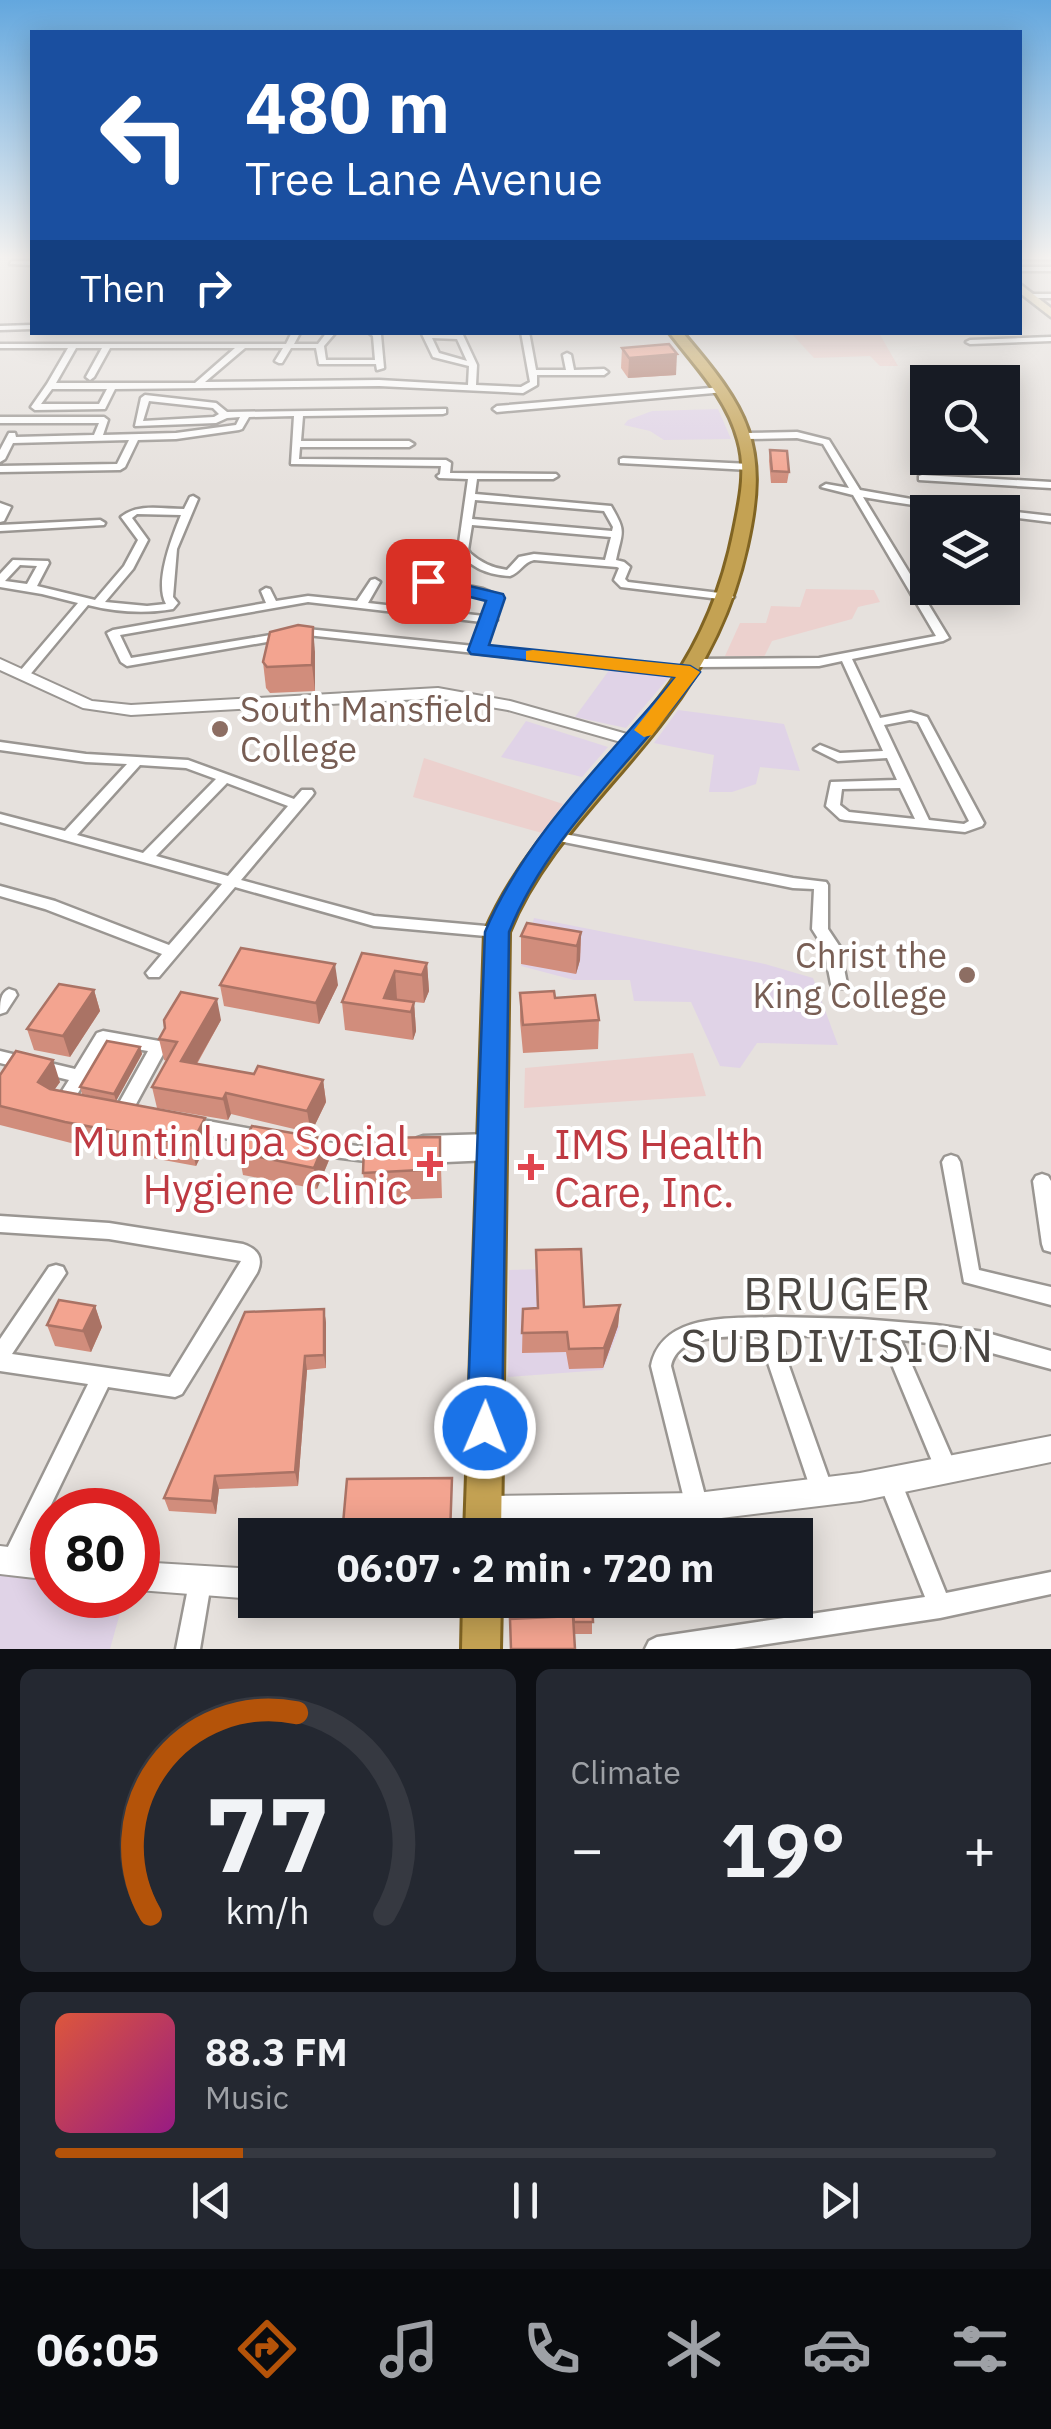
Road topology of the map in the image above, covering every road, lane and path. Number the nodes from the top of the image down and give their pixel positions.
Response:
1 (97, 335) edge
2 (253, 335) edge
3 (295, 335) edge
4 (329, 335) edge
5 (377, 335) edge
6 (426, 335) edge
7 (442, 335) edge
8 (525, 335) edge
9 (678, 335) edge
10 (1051, 339) edge
11 (970, 342) dead end
12 (248, 345) junction
13 (0, 346) edge
14 (290, 346) junction
15 (320, 346) junction
16 (11, 347) junction
17 (72, 348) junction
18 (90, 348) junction
19 (106, 348) junction
20 (567, 354) dead end
21 (4, 358) dead end
22 (280, 360) dead end
23 (380, 362) junction
24 (473, 364) junction
25 (147, 372) dead end
26 (604, 372) dead end
27 (533, 373) junction
28 (571, 373) junction
29 (90, 377) dead end
30 (141, 382) junction
31 (380, 382) junction
32 (197, 384) junction
33 (50, 385) dead end
34 (298, 385) junction
35 (112, 386) junction
36 (472, 388) junction
37 (722, 390) junction
38 (178, 401) junction
39 (497, 410) dead end
40 (442, 411) dead end
41 (246, 414) junction
42 (296, 414) junction
43 (225, 415) junction
44 (0, 420) edge
45 (18, 420) junction
46 (77, 420) junction
47 (170, 423) junction
48 (745, 436) junction
49 (134, 438) junction
50 (71, 439) junction
51 (97, 439) junction
52 (296, 444) junction
53 (359, 444) junction
54 (387, 444) junction
55 (409, 444) dead end
56 (5, 445) edge
57 (0, 459) edge
58 (357, 460) dead end
59 (385, 461) dead end
60 (622, 461) dead end
61 (750, 467) junction
62 (0, 468) edge
63 (57, 468) junction
64 (473, 476) junction
65 (552, 476) dead end
66 (922, 478) dead end
67 (1051, 485) edge
68 (826, 486) dead end
69 (856, 494) junction
70 (470, 496) junction
71 (193, 498) dead end
72 (0, 506) edge
73 (185, 512) junction
74 (0, 518) edge
75 (1051, 519) edge
76 (466, 521) junction
77 (100, 524) dead end
78 (0, 528) edge
79 (618, 535) junction
80 (610, 564) junction
81 (401, 576) dead end
82 (0, 582) edge
83 (376, 582) dead end
84 (30, 589) junction
85 (266, 591) dead end
86 (728, 596) junction
87 (362, 603) junction
88 (90, 604) junction
89 (272, 605) junction
90 (490, 620) junction
91 (478, 650) junction
92 (846, 658) junction
93 (0, 664) edge
94 (693, 668) junction
95 (24, 674) junction
96 (878, 722) junction
97 (635, 741) junction
98 (0, 746) edge
99 (820, 749) dead end
100 (892, 754) junction
101 (137, 761) junction
102 (224, 779) junction
103 (907, 784) junction
104 (0, 818) edge
105 (922, 822) junction
106 (70, 834) junction
107 (554, 836) junction
108 (147, 856) junction
109 (235, 881) junction
110 (0, 891) edge
111 (497, 932) junction
112 (172, 952) junction
113 (154, 973) dead end
114 (839, 984) dead end
115 (0, 1057) edge
116 (80, 1076) junction
117 (84, 1106) edge
118 (103, 1109) edge
119 (179, 1123) edge
120 (491, 1147) junction
121 (951, 1162) dead end
122 (1042, 1181) dead end
123 (0, 1224) edge
124 (1051, 1244) edge
125 (56, 1273) dead end
126 (1051, 1296) edge
127 (766, 1328) junction
128 (887, 1330) junction
129 (0, 1359) edge
130 (1051, 1360) edge
131 (103, 1376) junction
132 (1051, 1449) edge
133 (947, 1471) junction
134 (890, 1482) junction
135 (823, 1493) junction
136 (697, 1507) junction
137 (484, 1518) edge
138 (551, 1518) edge
139 (6, 1560) edge
140 (160, 1579) edge
141 (1051, 1583) edge
142 (200, 1584) junction
143 (238, 1584) edge
144 (940, 1606) junction
145 (482, 1618) edge
146 (188, 1649) edge
147 (481, 1649) edge
148 (657, 1649) edge

1 - 18 street
2 - 12 street
3 - 14 street
4 - 15 street
5 - 23 street
6 - 24 street
7 - 24 street
8 - 27 street
9 - 37 highway
10 - 11 street
12 - 14 street
12 - 19 street
12 - 32 street
13 - 16 street
14 - 15 street
14 - 22 street
15 - 23 street
16 - 17 street
16 - 21 street
17 - 18 street
17 - 33 street
18 - 19 street
19 - 29 street
20 - 28 street
23 - 31 street
24 - 36 street
25 - 30 street
26 - 28 street
27 - 28 street
27 - 36 street
30 - 32 street
30 - 35 street
31 - 34 street
31 - 36 street
32 - 34 street
34 - 42 street
35 - 35 street
37 - 39 street
37 - 48 highway
38 - 43 street
38 - 47 street
38 - 47 street
40 - 42 street
41 - 42 street
41 - 43 street
41 - 49 street
42 - 52 street
43 - 47 street
44 - 45 street
45 - 46 street
45 - 56 street
46 - 50 street
46 - 51 street
48 - 61 highway
48 - 69 street
49 - 51 street
49 - 63 street
50 - 51 street
50 - 56 street
50 - 63 street
52 - 53 street
52 - 64 street
53 - 54 street
53 - 58 street
54 - 55 street
54 - 59 street
56 - 57 street
60 - 61 street
61 - 86 highway
62 - 63 street
64 - 65 street
64 - 70 street
66 - 67 street
68 - 69 street
69 - 75 street
69 - 92 street
70 - 76 street
70 - 79 street
71 - 73 street
72 - 74 street
73 - 88 street
73 - 88 street
76 - 79 street
76 - 80 street
77 - 78 street
79 - 80 street
80 - 86 street
81 - 90 street
82 - 84 street
82 - 84 street
83 - 87 street
84 - 88 street
85 - 89 street
86 - 94 highway
87 - 89 street
87 - 90 street
88 - 95 street
89 - 91 street
90 - 91 street
91 - 94 street
92 - 94 street
92 - 96 street
93 - 95 street
94 - 97 highway
95 - 97 street
96 - 100 street
96 - 105 street
97 - 107 highway
98 - 101 street
99 - 100 street
100 - 103 street
101 - 102 street
101 - 106 street
102 - 108 street
102 - 109 street
103 - 105 street
103 - 105 street
104 - 106 street
106 - 108 street
107 - 111 highway
107 - 114 street
108 - 109 street
109 - 111 street
109 - 112 street
110 - 112 street
111 - 120 highway
112 - 113 street
115 - 116 street
116 - 117 street
116 - 118 street
119 - 120 street
120 - 137 highway
121 - 126 street
122 - 124 street
123 - 131 street
125 - 129 street
127 - 128 street
127 - 135 street
127 - 136 street
128 - 130 street
128 - 133 street
129 - 131 street
131 - 139 street
132 - 133 street
133 - 134 street
134 - 135 street
134 - 144 street
135 - 136 street
136 - 138 street
140 - 142 street
141 - 144 street
142 - 143 street
142 - 146 street
144 - 148 street
145 - 147 highway

